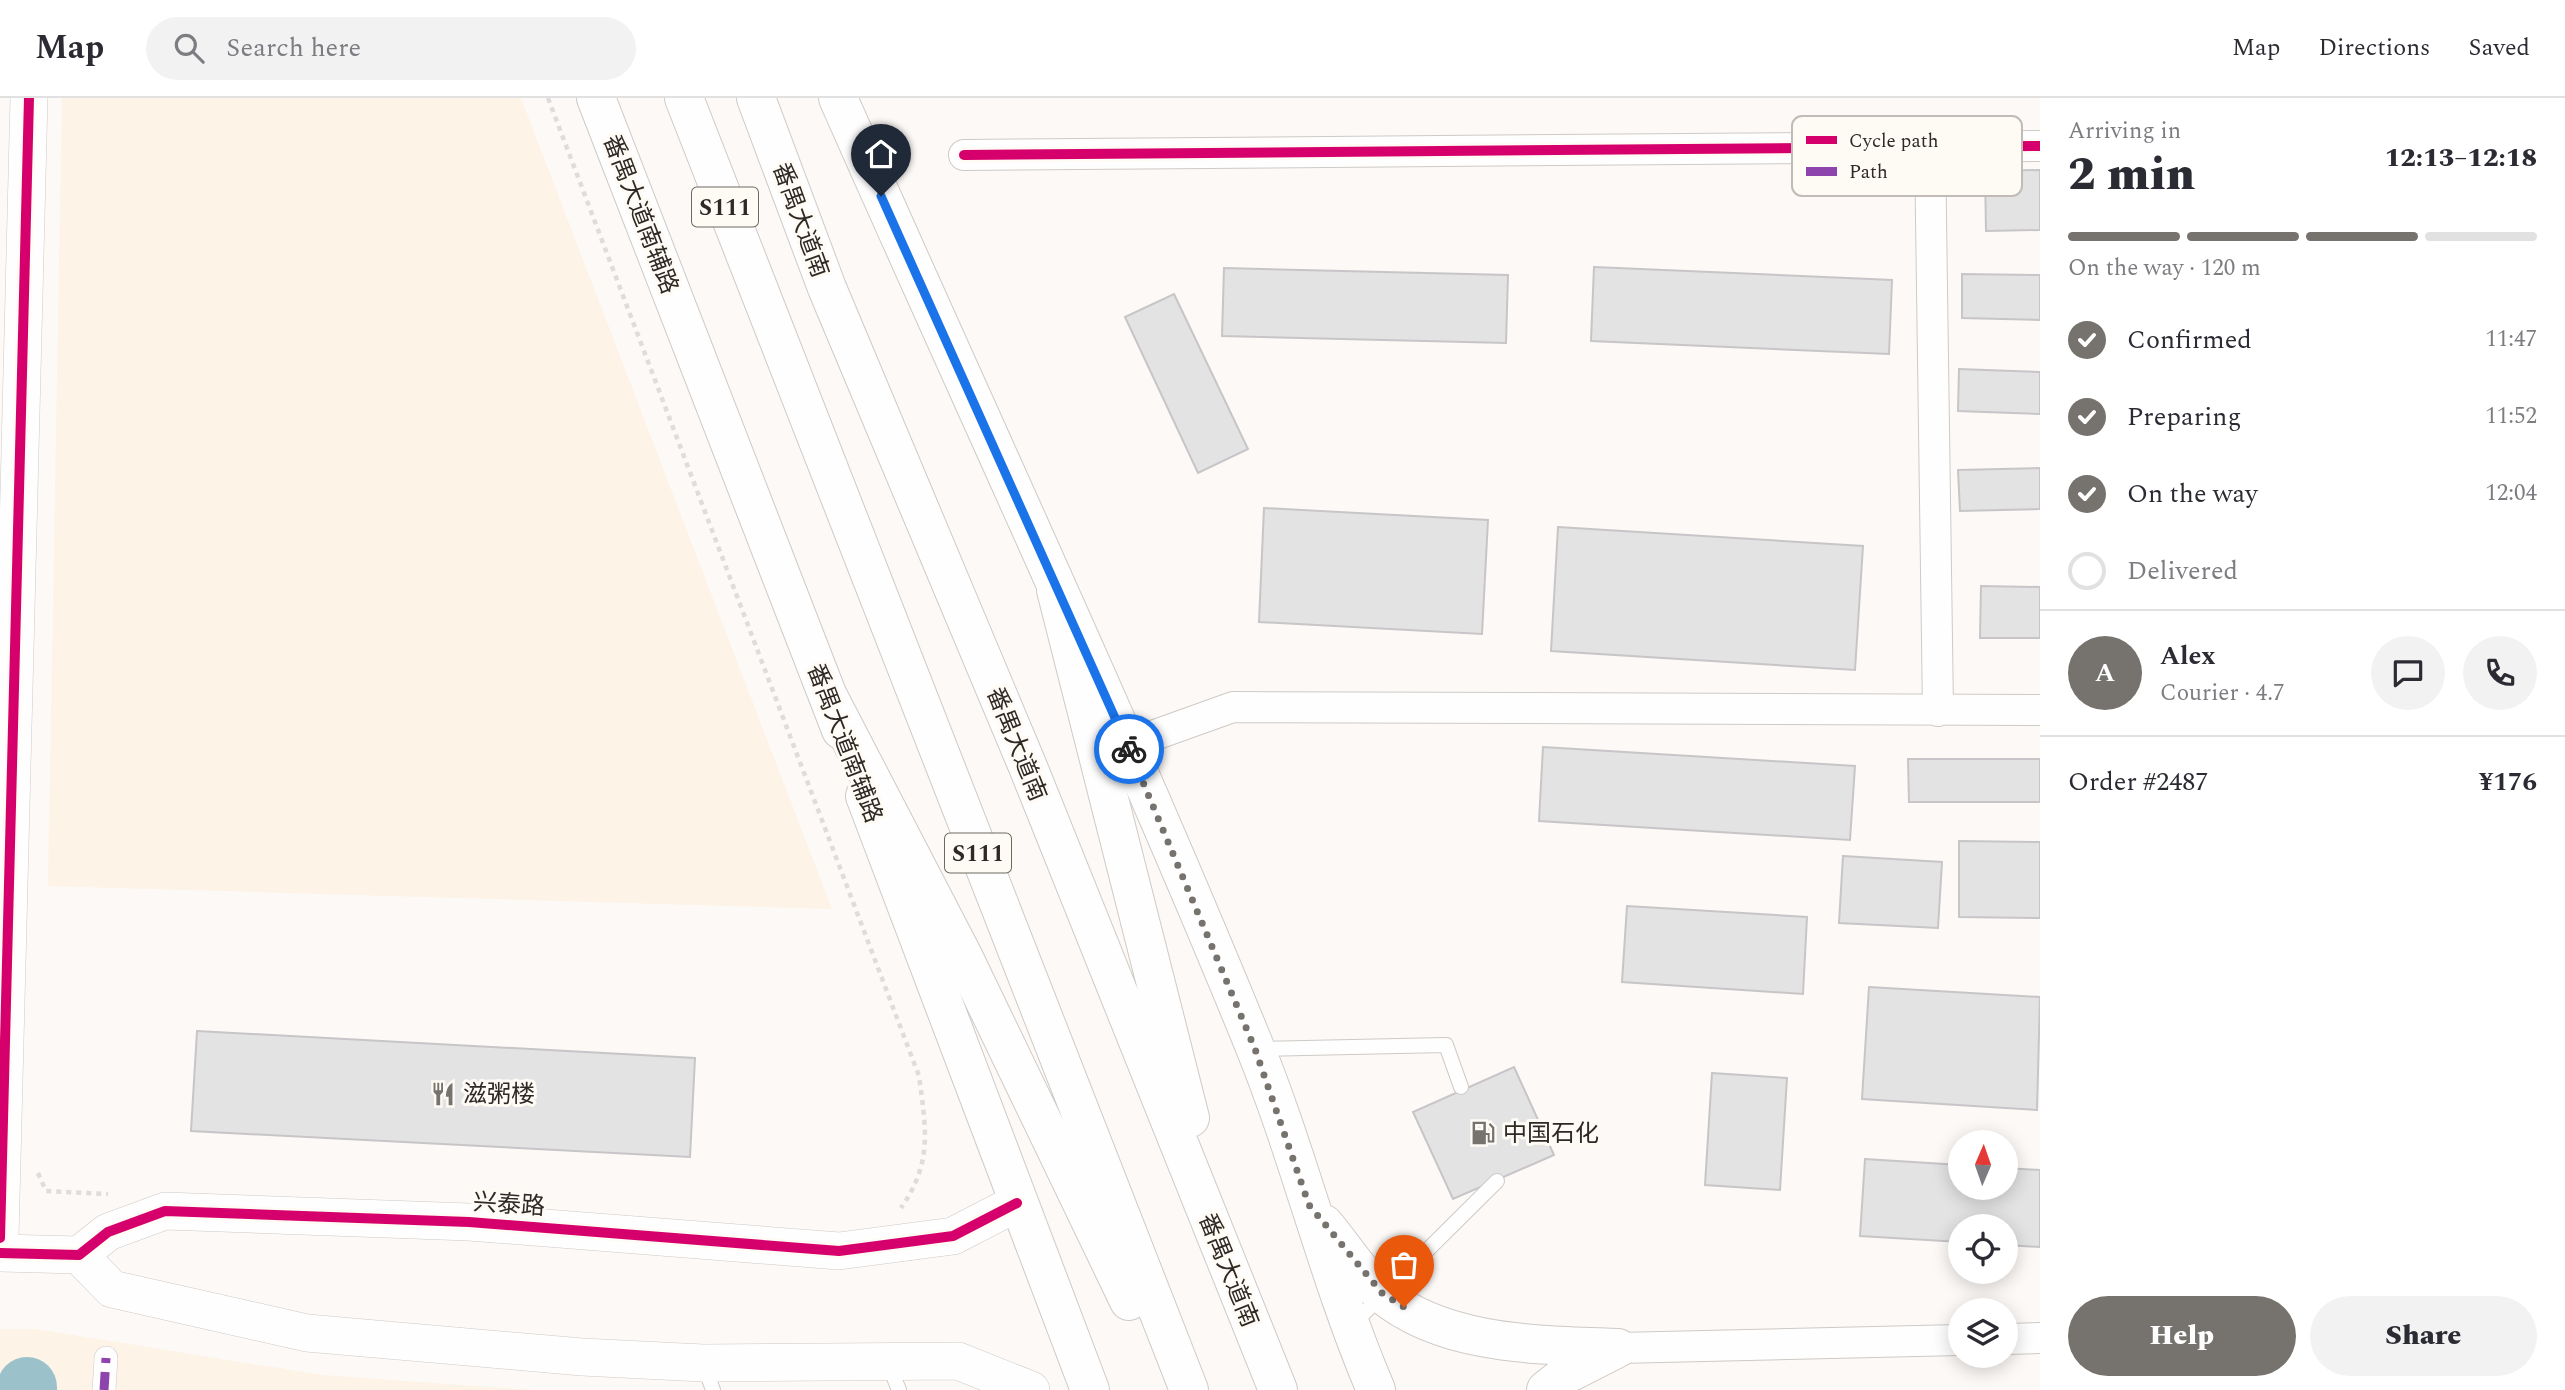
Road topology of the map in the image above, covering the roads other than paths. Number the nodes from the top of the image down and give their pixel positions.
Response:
1 (29, 98) edge
2 (596, 98) edge
3 (684, 98) edge
4 (756, 98) edge
5 (838, 98) edge
6 (2022, 146) edge
7 (2040, 146) edge
8 (1792, 148) edge
9 (964, 155) dead end
10 (1931, 196) edge
11 (1056, 590) junction
12 (829, 698) junction
13 (2040, 710) edge
14 (1938, 711) junction
15 (1128, 745) junction
16 (6, 814) edge
17 (1255, 1049) junction
18 (1461, 1087) dead end
19 (1497, 1181) dead end
20 (1017, 1203) junction
21 (1309, 1205) junction
22 (0, 1238) edge
23 (0, 1253) edge
24 (79, 1255) junction
25 (1228, 1266) junction
26 (1382, 1293) junction
27 (1349, 1327) junction
28 (2040, 1338) edge
29 (2018, 1339) edge
30 (1948, 1340) edge
31 (1618, 1348) junction
32 (106, 1358) dead end
33 (893, 1376) edge
34 (708, 1377) edge
35 (104, 1390) edge
36 (1031, 1390) edge
37 (1090, 1390) edge
38 (1172, 1390) edge
39 (1189, 1390) edge
40 (1278, 1390) edge
41 (1376, 1390) edge
42 (1546, 1390) edge

1 - 16 street
2 - 12 main road, 番禺大道南辅路
3 - 39 main road, S111
4 - 25 main road, 番禺大道南 / S111
5 - 11 main road
6 - 7 street
8 - 9 street
10 - 14 street
11 - 15 main road
11 - 25 main road
12 - 20 main road, 番禺大道南辅路
12 - 38 main road
13 - 14 street
14 - 15 street
15 - 17 main road
16 - 22 street
17 - 18 lane
17 - 21 main road
19 - 26 lane
20 - 24 street, 兴泰路
20 - 37 main road, 番禺大道南辅路
21 - 26 main road
21 - 27 main road
23 - 24 street
24 - 34 street
25 - 40 main road, 番禺大道南 / S111
26 - 27 lane
26 - 31 main road
27 - 41 main road
28 - 29 street
30 - 31 street
31 - 42 main road
32 - 35 street
33 - 34 street
33 - 36 street

